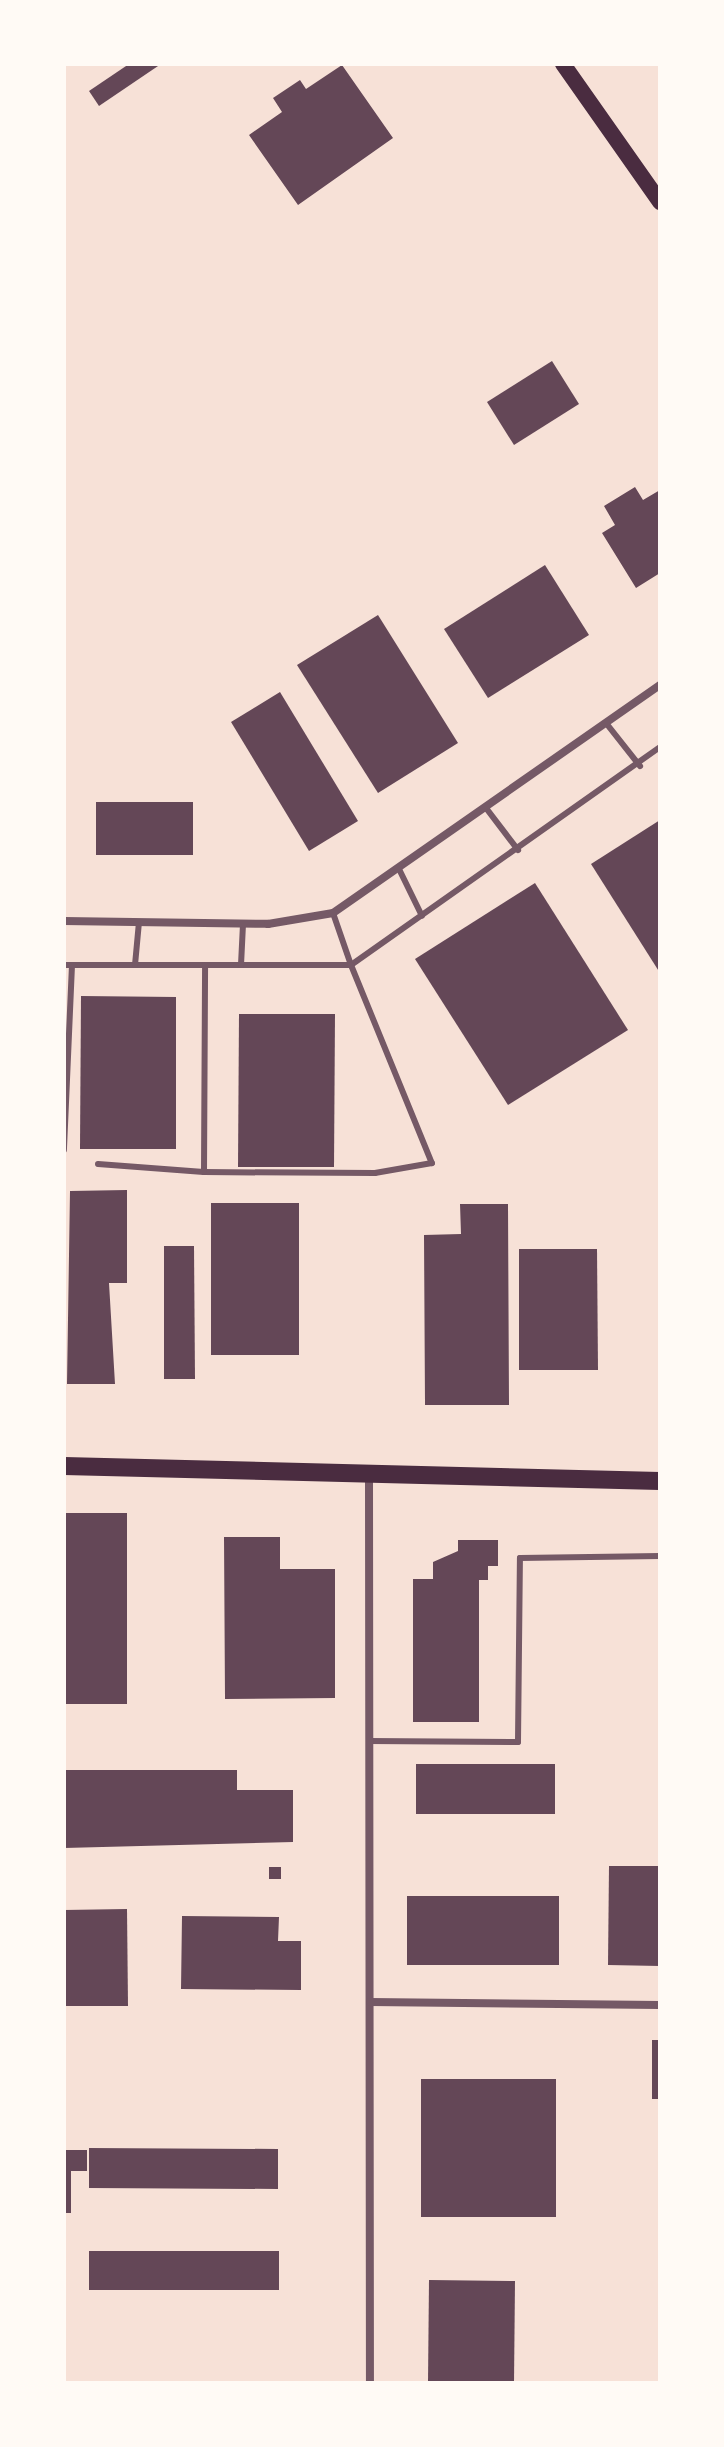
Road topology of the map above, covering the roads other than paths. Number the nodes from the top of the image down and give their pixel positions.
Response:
1 (563, 64) edge
2 (660, 202) edge
3 (660, 685) edge
4 (606, 723) junction
5 (660, 747) edge
6 (640, 766) junction
7 (486, 808) junction
8 (518, 850) junction
9 (399, 869) junction
10 (333, 913) junction
11 (422, 916) junction
12 (64, 921) edge
13 (139, 922) junction
14 (243, 924) junction
15 (68, 965) edge
16 (135, 965) junction
17 (205, 965) junction
18 (241, 965) junction
19 (351, 965) junction
20 (64, 1150) edge
21 (98, 1164) dead end
22 (204, 1172) junction
23 (64, 1466) edge
24 (369, 1478) junction
25 (660, 1481) edge
26 (660, 1556) edge
27 (369, 1741) junction
28 (370, 2002) junction
29 (660, 2005) edge
30 (370, 2383) edge

1 - 2 main road
3 - 4 street
4 - 6 lane
4 - 7 street
5 - 6 lane
6 - 8 lane
7 - 8 lane
7 - 9 street
8 - 11 lane
9 - 10 street
9 - 11 lane
10 - 14 street
10 - 19 lane
11 - 19 lane
12 - 13 street
13 - 14 street
13 - 16 lane
14 - 18 lane
15 - 16 lane
15 - 20 lane
16 - 17 lane
17 - 18 lane
17 - 22 lane
18 - 19 lane
19 - 22 lane
21 - 22 lane
23 - 24 main road
24 - 25 main road
24 - 27 street
26 - 27 lane
27 - 28 street
28 - 29 street
28 - 30 street

